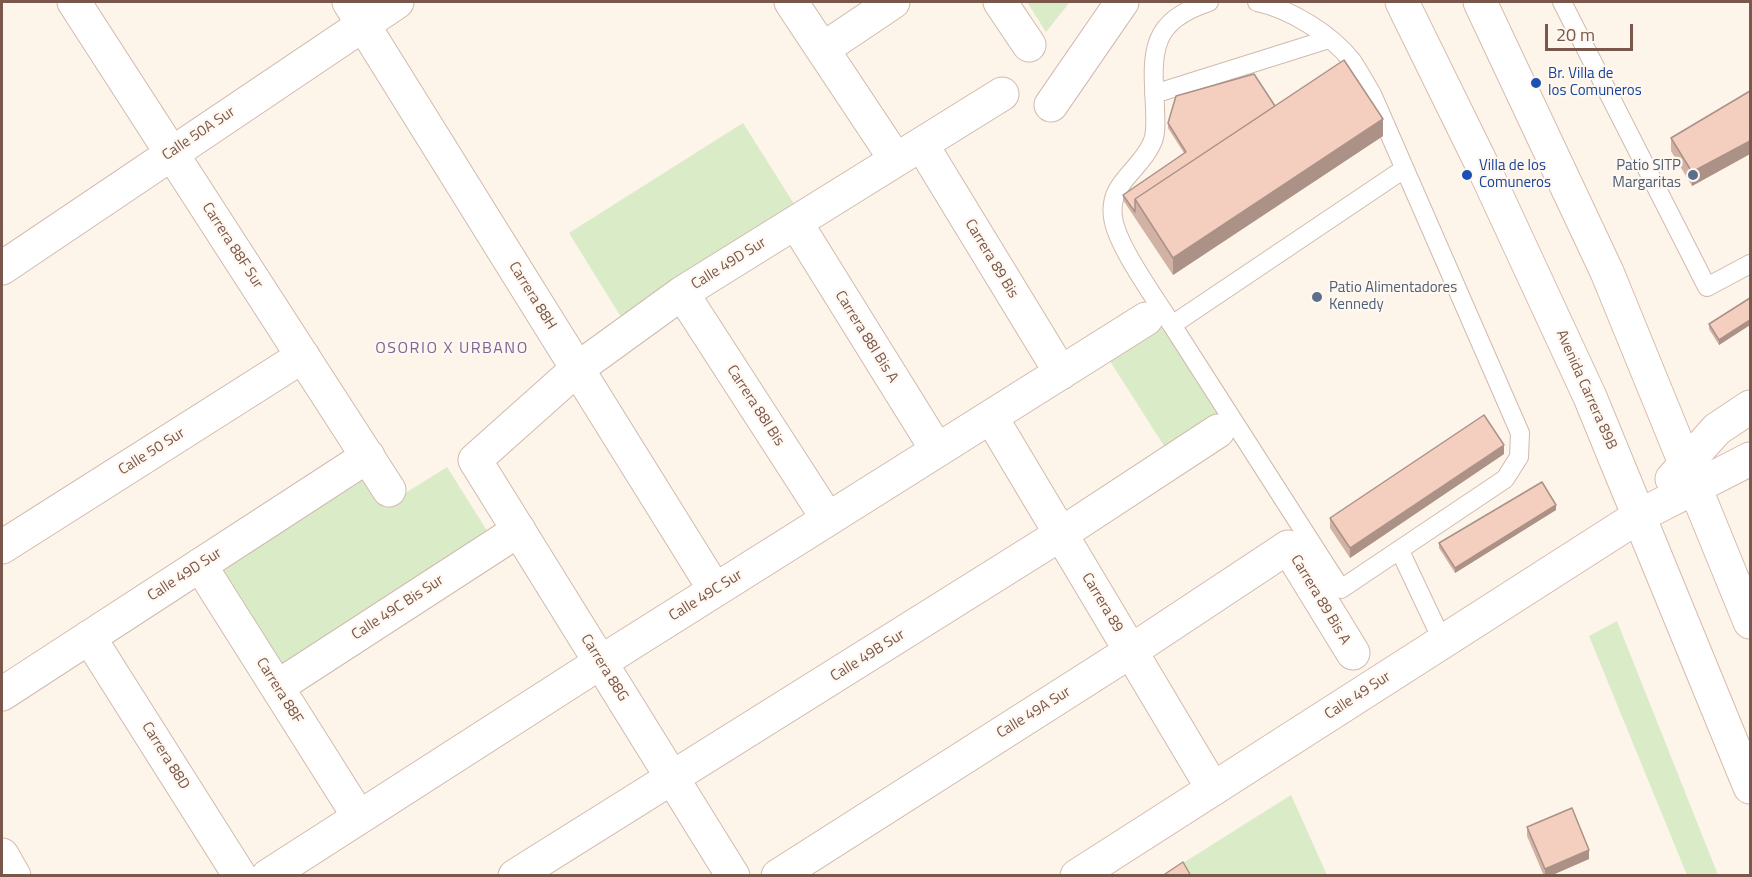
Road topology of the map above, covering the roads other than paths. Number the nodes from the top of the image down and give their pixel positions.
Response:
1 (74, 2) edge
2 (398, 2) edge
3 (791, 2) edge
4 (894, 2) edge
5 (1000, 2) edge
6 (1122, 2) edge
7 (1209, 2) edge
8 (1257, 2) edge
9 (1402, 2) edge
10 (1480, 2) edge
11 (1562, 2) edge
12 (356, 13) edge
13 (1329, 39) junction
14 (1029, 45) dead end
15 (823, 49) junction
16 (1002, 94) dead end
17 (1154, 94) junction
18 (1051, 105) dead end
19 (171, 152) junction
20 (909, 153) junction
21 (1404, 170) junction
22 (796, 223) junction
23 (1750, 264) edge
24 (2, 268) edge
25 (682, 293) junction
26 (1159, 322) junction
27 (303, 356) junction
28 (577, 369) junction
29 (1061, 372) junction
30 (1750, 407) edge
31 (991, 417) junction
32 (1218, 431) dead end
33 (937, 450) junction
34 (368, 456) junction
35 (1750, 459) edge
36 (475, 460) joint
37 (1690, 477) junction
38 (389, 490) dead end
39 (1640, 516) junction
40 (828, 519) junction
41 (519, 530) junction
42 (1061, 534) junction
43 (1288, 547) joint
44 (2, 548) edge
45 (1400, 551) junction
46 (200, 565) junction
47 (716, 590) junction
48 (1750, 622) edge
49 (89, 637) junction
50 (1443, 642) junction
51 (1131, 651) junction
52 (1353, 653) dead end
53 (600, 662) junction
54 (277, 687) junction
55 (2, 694) edge
56 (673, 779) junction
57 (1750, 787) edge
58 (1213, 789) junction
59 (359, 817) junction
60 (2, 855) edge
61 (14, 876) edge
62 (240, 876) edge
63 (268, 876) edge
64 (515, 876) edge
65 (733, 876) edge
66 (778, 876) edge
67 (1077, 876) edge

1 - 19 street, Carrera 88F Sur
2 - 12 street, Calle 50A Sur
3 - 15 street, Carrera 89 Bis
4 - 15 street
5 - 14 street
6 - 18 street
7 - 17 lane
8 - 13 lane
9 - 39 street, Avenida Carrera 89B
10 - 37 street
11 - 23 lane
12 - 19 street, Calle 50A Sur
12 - 28 street, Carrera 88H
13 - 17 lane
13 - 21 lane
15 - 20 street, Carrera 89 Bis
16 - 20 street, Calle 49D Sur
17 - 26 lane
19 - 24 street, Calle 50A Sur
19 - 27 street, Carrera 88F Sur
20 - 22 street, Calle 49D Sur
20 - 29 street, Carrera 89 Bis
21 - 26 lane
21 - 45 lane
22 - 25 street, Calle 49D Sur
22 - 33 street, Carrera 88I Bis A
25 - 28 street, Calle 49D Sur
25 - 40 street, Carrera 88I Bis
26 - 29 street, Calle 49C Sur
26 - 45 lane
27 - 34 street, Carrera 88F Sur
27 - 44 street, Calle 50 Sur
28 - 36 street, Calle 49D Sur
28 - 47 street, Carrera 88H
29 - 31 street, Calle 49C Sur
30 - 37 street, Calle 49 Sur
31 - 33 street, Calle 49C Sur
31 - 42 street, Carrera 89
32 - 42 street, Calle 49B Sur
33 - 40 street, Calle 49C Sur
34 - 38 street, Carrera 88F Sur
34 - 46 street, Calle 49D Sur
35 - 37 street, Calle 49 Sur
36 - 41 street, Carrera 88G
37 - 39 street, Calle 49 Sur
37 - 48 street
39 - 50 street, Calle 49 Sur
39 - 57 street, Avenida Carrera 89B
40 - 47 street, Calle 49C Sur
41 - 53 street, Carrera 88G
41 - 54 street, Calle 49C Bis Sur
42 - 51 street, Carrera 89
42 - 56 street, Calle 49B Sur
43 - 51 street, Calle 49A Sur
43 - 52 street, Carrera 89 Bis A
45 - 50 lane
46 - 49 street, Calle 49D Sur
46 - 54 street, Carrera 88F
47 - 53 street, Calle 49C Sur
49 - 55 street, Calle 49D Sur
49 - 62 street, Carrera 88D
50 - 58 street, Calle 49 Sur
51 - 58 street, Carrera 89
51 - 66 street, Calle 49A Sur
53 - 56 street, Carrera 88G
53 - 59 street, Calle 49C Sur
54 - 59 street, Carrera 88F
56 - 64 street, Calle 49B Sur
56 - 65 street, Carrera 88G
58 - 67 street, Calle 49 Sur
59 - 63 street, Calle 49C Sur
60 - 61 street

